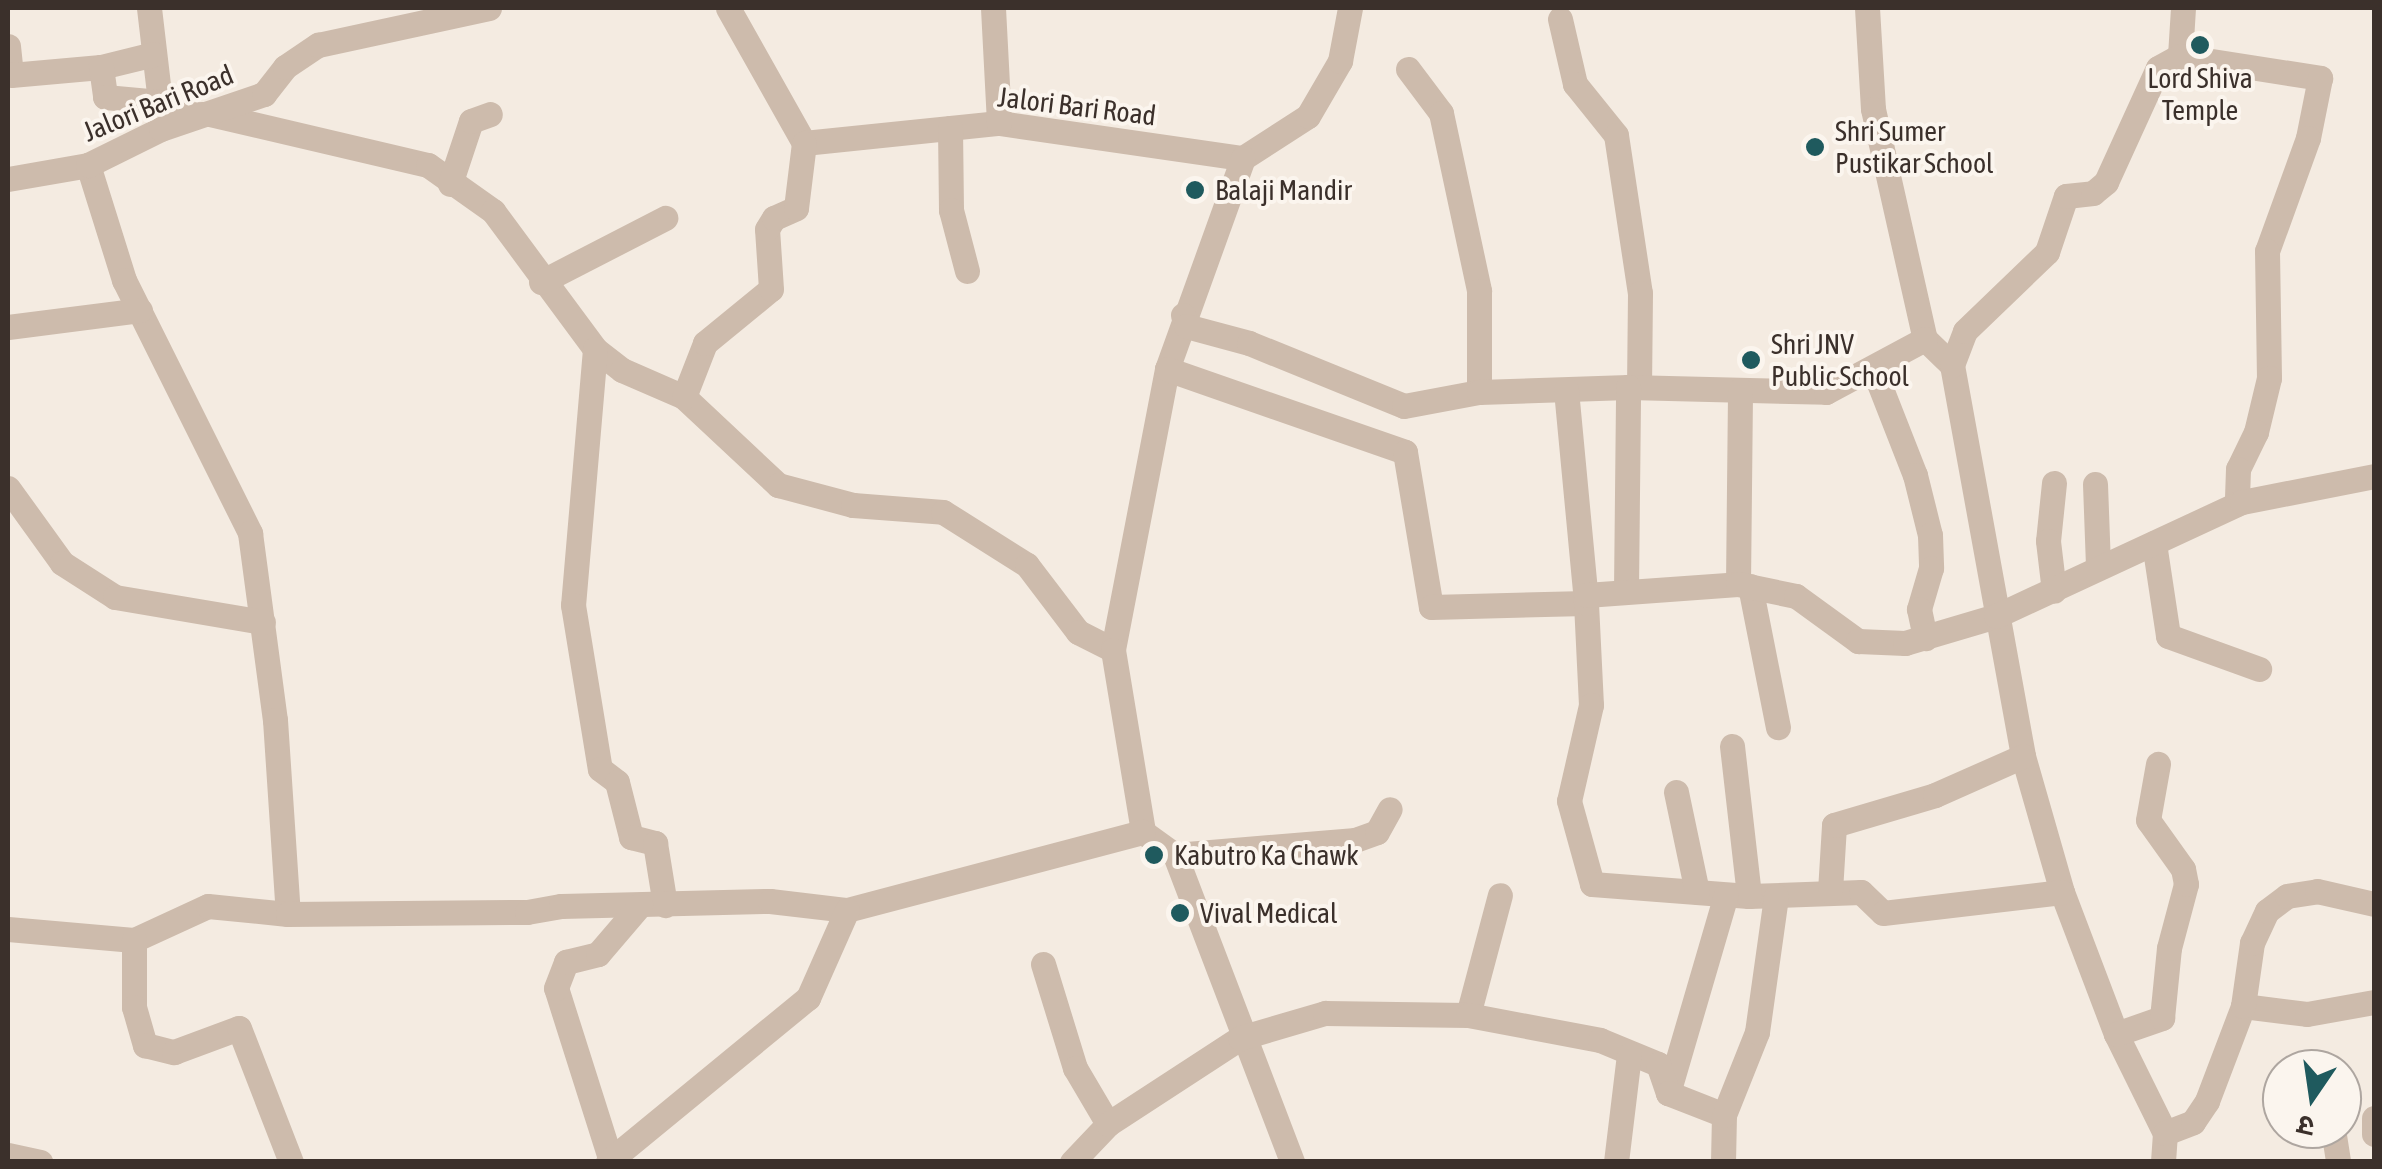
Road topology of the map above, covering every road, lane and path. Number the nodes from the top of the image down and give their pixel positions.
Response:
1 (149, 8) edge
2 (486, 8) edge
3 (728, 8) edge
4 (993, 8) edge
5 (1350, 8) edge
6 (1867, 8) edge
7 (2182, 8) edge
8 (1560, 20) dead end
9 (8, 46) edge
10 (154, 54) junction
11 (2180, 56) junction
12 (101, 68) junction
13 (1408, 68) dead end
14 (160, 102) junction
15 (210, 114) junction
16 (490, 114) dead end
17 (998, 123) junction
18 (950, 128) junction
19 (804, 143) junction
20 (1243, 158) junction
21 (88, 165) junction
22 (8, 180) edge
23 (450, 184) junction
24 (665, 218) dead end
25 (967, 271) dead end
26 (540, 282) junction
27 (140, 310) junction
28 (1183, 315) junction
29 (8, 327) edge
30 (1925, 339) junction
31 (595, 350) junction
32 (1952, 364) junction
33 (1872, 368) junction
34 (1167, 369) junction
35 (1634, 387) junction
36 (1566, 390) junction
37 (1740, 390) junction
38 (1480, 392) junction
39 (684, 397) junction
40 (2374, 476) edge
41 (2054, 483) dead end
42 (2096, 484) dead end
43 (8, 488) edge
44 (2237, 504) junction
45 (36, 527) junction
46 (8, 531) edge
47 (2154, 543) junction
48 (2098, 566) junction
49 (1744, 584) junction
50 (1626, 590) junction
51 (2054, 591) junction
52 (1586, 599) junction
53 (1996, 616) junction
54 (263, 622) junction
55 (1925, 638) junction
56 (1113, 650) junction
57 (2259, 670) dead end
58 (1778, 728) dead end
59 (1732, 746) dead end
60 (2023, 756) junction
61 (2158, 764) dead end
62 (1676, 792) dead end
63 (1390, 808) dead end
64 (1142, 832) junction
65 (1174, 855) junction
66 (1697, 892) junction
67 (1830, 892) junction
68 (2062, 892) junction
69 (1500, 895) dead end
70 (1738, 895) junction
71 (1776, 896) junction
72 (2374, 904) edge
73 (652, 905) junction
74 (846, 910) junction
75 (288, 914) junction
76 (8, 930) edge
77 (134, 940) junction
78 (1043, 964) dead end
79 (2374, 1002) edge
80 (2243, 1006) junction
81 (1468, 1015) junction
82 (2116, 1034) junction
83 (1240, 1038) junction
84 (1629, 1055) junction
85 (1668, 1093) junction
86 (1724, 1114) junction
87 (2374, 1118) edge
88 (1108, 1124) junction
89 (2165, 1132) junction
90 (2374, 1134) edge
91 (8, 1156) edge
92 (609, 1160) edge
93 (40, 1162) edge
94 (291, 1162) edge
95 (1072, 1162) edge
96 (1292, 1162) edge
97 (1616, 1162) edge
98 (1723, 1162) edge
99 (2162, 1162) edge

1 - 10 street
2 - 15 street, Jalori Bari Road
3 - 19 street
4 - 17 street
5 - 20 street
6 - 30 street
7 - 11 street
8 - 35 street
9 - 12 street
10 - 12 street
10 - 14 street
11 - 32 street
11 - 44 street
12 - 14 street
13 - 38 street
14 - 15 street
15 - 21 street, Jalori Bari Road
15 - 23 street
16 - 23 street
17 - 18 street, Jalori Bari Road
17 - 20 street, Jalori Bari Road
18 - 19 street, Jalori Bari Road
18 - 25 street
19 - 39 street
20 - 28 street
21 - 22 street, Jalori Bari Road
21 - 27 street
23 - 26 street
24 - 26 street
26 - 31 street
27 - 29 street
27 - 54 street
28 - 34 street
28 - 38 street
30 - 32 street
30 - 33 street
31 - 39 street
31 - 73 street
32 - 53 street
33 - 37 street
33 - 55 street
34 - 52 street
34 - 56 street
35 - 36 street
35 - 37 street
35 - 50 street
36 - 38 street
36 - 52 street
37 - 49 street
39 - 56 street
40 - 44 street
41 - 51 street
42 - 48 street
43 - 45 street
44 - 47 street
45 - 46 street
45 - 54 street
47 - 48 street
47 - 57 street
48 - 51 street
49 - 50 street
49 - 55 street
49 - 58 street
50 - 52 street
51 - 53 street
52 - 66 street
53 - 55 street
53 - 60 street
54 - 75 street
56 - 64 street
59 - 70 street
60 - 67 street
60 - 68 street
61 - 82 street
62 - 66 street
63 - 65 street
64 - 65 street
64 - 74 street
65 - 83 street
66 - 70 street
67 - 68 street
67 - 71 street
68 - 82 street
69 - 81 street
70 - 71 street
70 - 85 street
71 - 86 street
72 - 80 street
73 - 74 street
73 - 75 street
73 - 92 street
74 - 92 street
75 - 77 street
76 - 77 street
77 - 94 street
78 - 88 street
79 - 80 street
80 - 89 street
81 - 83 street
81 - 84 street
82 - 89 street
83 - 88 street
83 - 96 street
84 - 85 street
84 - 97 street
85 - 86 street
86 - 98 street
87 - 90 street
88 - 95 street
89 - 99 street
91 - 93 street

